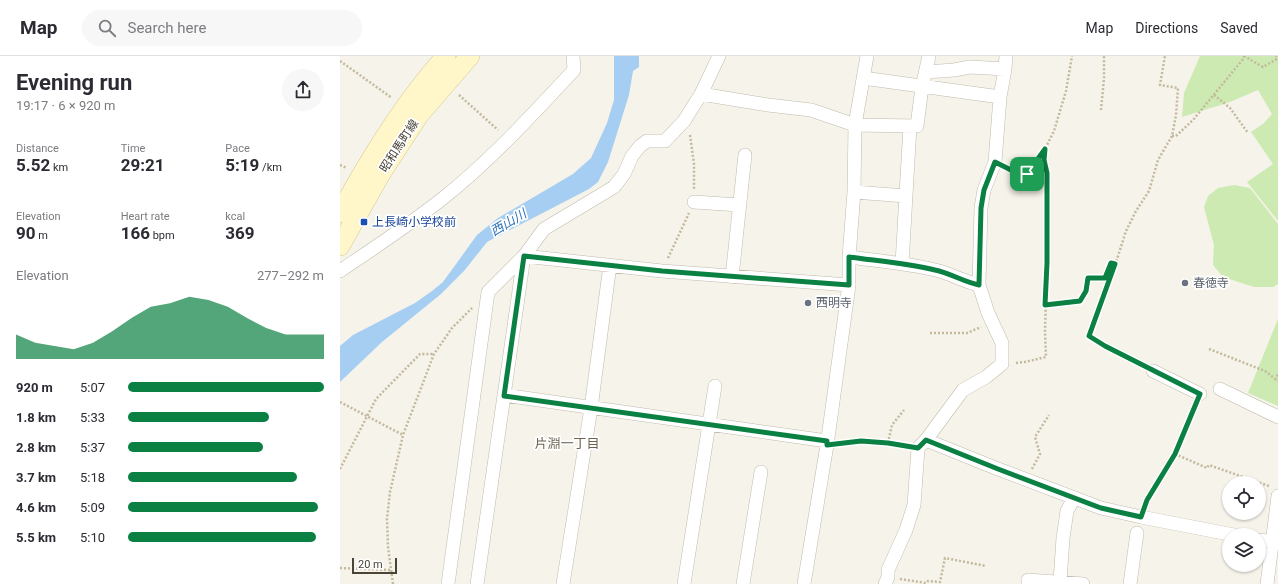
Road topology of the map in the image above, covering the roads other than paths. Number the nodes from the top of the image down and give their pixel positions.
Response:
1 (446, 56) edge
2 (470, 56) edge
3 (573, 56) edge
4 (719, 56) edge
5 (867, 56) edge
6 (929, 56) edge
7 (1006, 56) edge
8 (1005, 69) junction
9 (926, 72) junction
10 (863, 78) junction
11 (922, 87) junction
12 (702, 94) junction
13 (1000, 97) junction
14 (855, 126) junction
15 (910, 126) junction
16 (745, 155) dead end
17 (854, 192) junction
18 (906, 196) junction
19 (694, 202) dead end
20 (739, 205) junction
21 (340, 213) edge
22 (340, 246) edge
23 (524, 256) junction
24 (849, 257) junction
25 (902, 264) junction
26 (610, 265) junction
27 (340, 271) edge
28 (732, 277) junction
29 (849, 285) junction
30 (979, 285) junction
31 (1153, 371) road end
32 (715, 386) dead end
33 (1220, 390) dead end
34 (1200, 394) road end
35 (504, 396) junction
36 (591, 408) junction
37 (1278, 417) edge
38 (710, 425) junction
39 (827, 443) junction
40 (922, 444) junction
41 (761, 472) dead end
42 (1275, 491) edge
43 (1074, 498) junction
44 (1137, 533) dead end
45 (1222, 533) edge
46 (1266, 541) edge
47 (1273, 542) junction
48 (887, 581) edge
49 (1060, 581) junction
50 (448, 584) edge
51 (477, 584) edge
52 (563, 584) edge
53 (684, 584) edge
54 (743, 584) edge
55 (804, 584) edge
56 (1028, 584) edge
57 (1083, 584) edge
58 (1130, 584) edge
59 (1267, 584) edge

1 - 21 main road, 昭和馬町線
2 - 22 main road, 昭和馬町線
3 - 27 street
4 - 12 street
5 - 10 street
6 - 9 street
7 - 8 street
8 - 9 street
8 - 13 street
9 - 11 street
10 - 11 street
10 - 14 street
11 - 13 street
11 - 15 street
12 - 14 street
12 - 23 street
13 - 30 street
14 - 15 street
14 - 17 street
15 - 18 street
16 - 20 street
17 - 18 street
17 - 24 street
18 - 25 street
19 - 20 street
20 - 28 street
23 - 26 street
23 - 35 street
23 - 50 street
24 - 25 street
24 - 29 street
25 - 30 street
26 - 28 street
26 - 36 street
28 - 29 street
29 - 39 street
30 - 40 street
31 - 34 street
32 - 38 street
33 - 37 street
35 - 36 street
35 - 51 street
36 - 38 street
36 - 52 street
38 - 39 street
38 - 53 street
39 - 55 street
40 - 43 street
40 - 48 street
41 - 54 street
42 - 47 street
43 - 45 street
43 - 49 street
44 - 58 street
46 - 47 street
47 - 59 street
49 - 56 street
49 - 57 street

